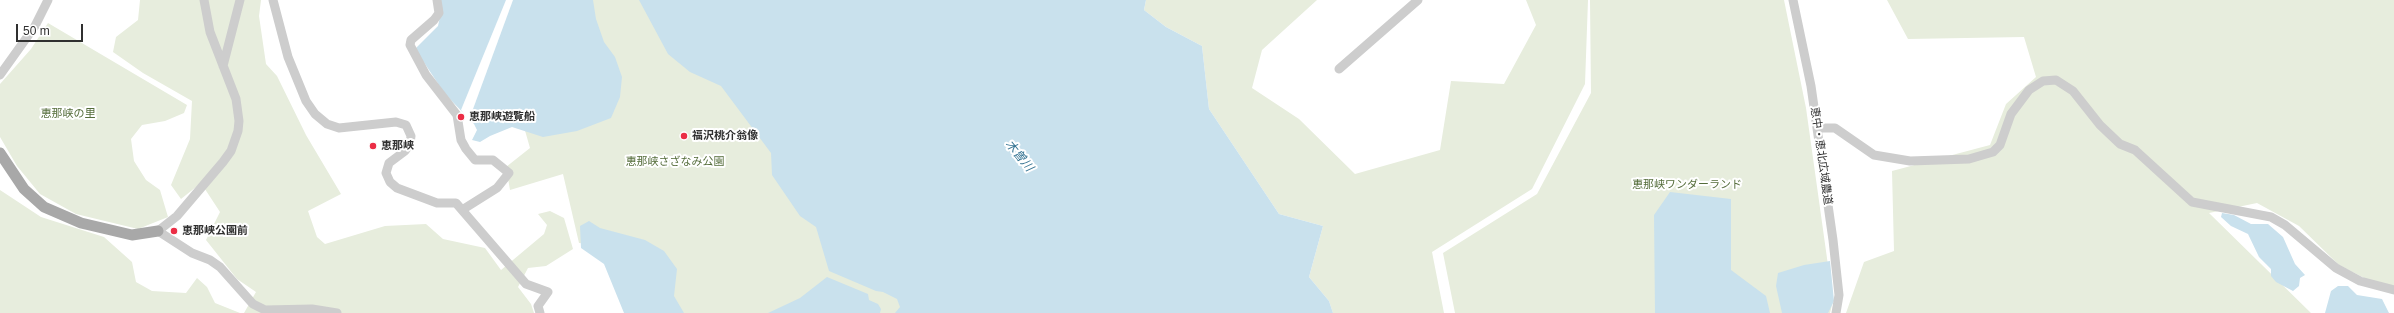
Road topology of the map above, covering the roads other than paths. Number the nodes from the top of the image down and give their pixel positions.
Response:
1 (48, 0) edge
2 (204, 0) edge
3 (240, 0) edge
4 (273, 0) edge
5 (437, 0) edge
6 (1418, 0) edge
7 (1793, 0) edge
8 (223, 66) junction
9 (1338, 69) dead end
10 (0, 75) edge
11 (1816, 128) junction
12 (0, 153) edge
13 (462, 210) junction
14 (158, 232) junction
15 (2394, 290) edge
16 (337, 313) edge
17 (540, 313) edge
18 (1836, 313) edge

1 - 10 street
2 - 8 street
3 - 8 street
4 - 13 street
5 - 13 street
6 - 9 street
7 - 11 street, 恵中・恵北広域農道
8 - 14 street
11 - 15 street
11 - 18 street, 恵中・恵北広域農道
12 - 14 main road
13 - 17 street
14 - 16 street

